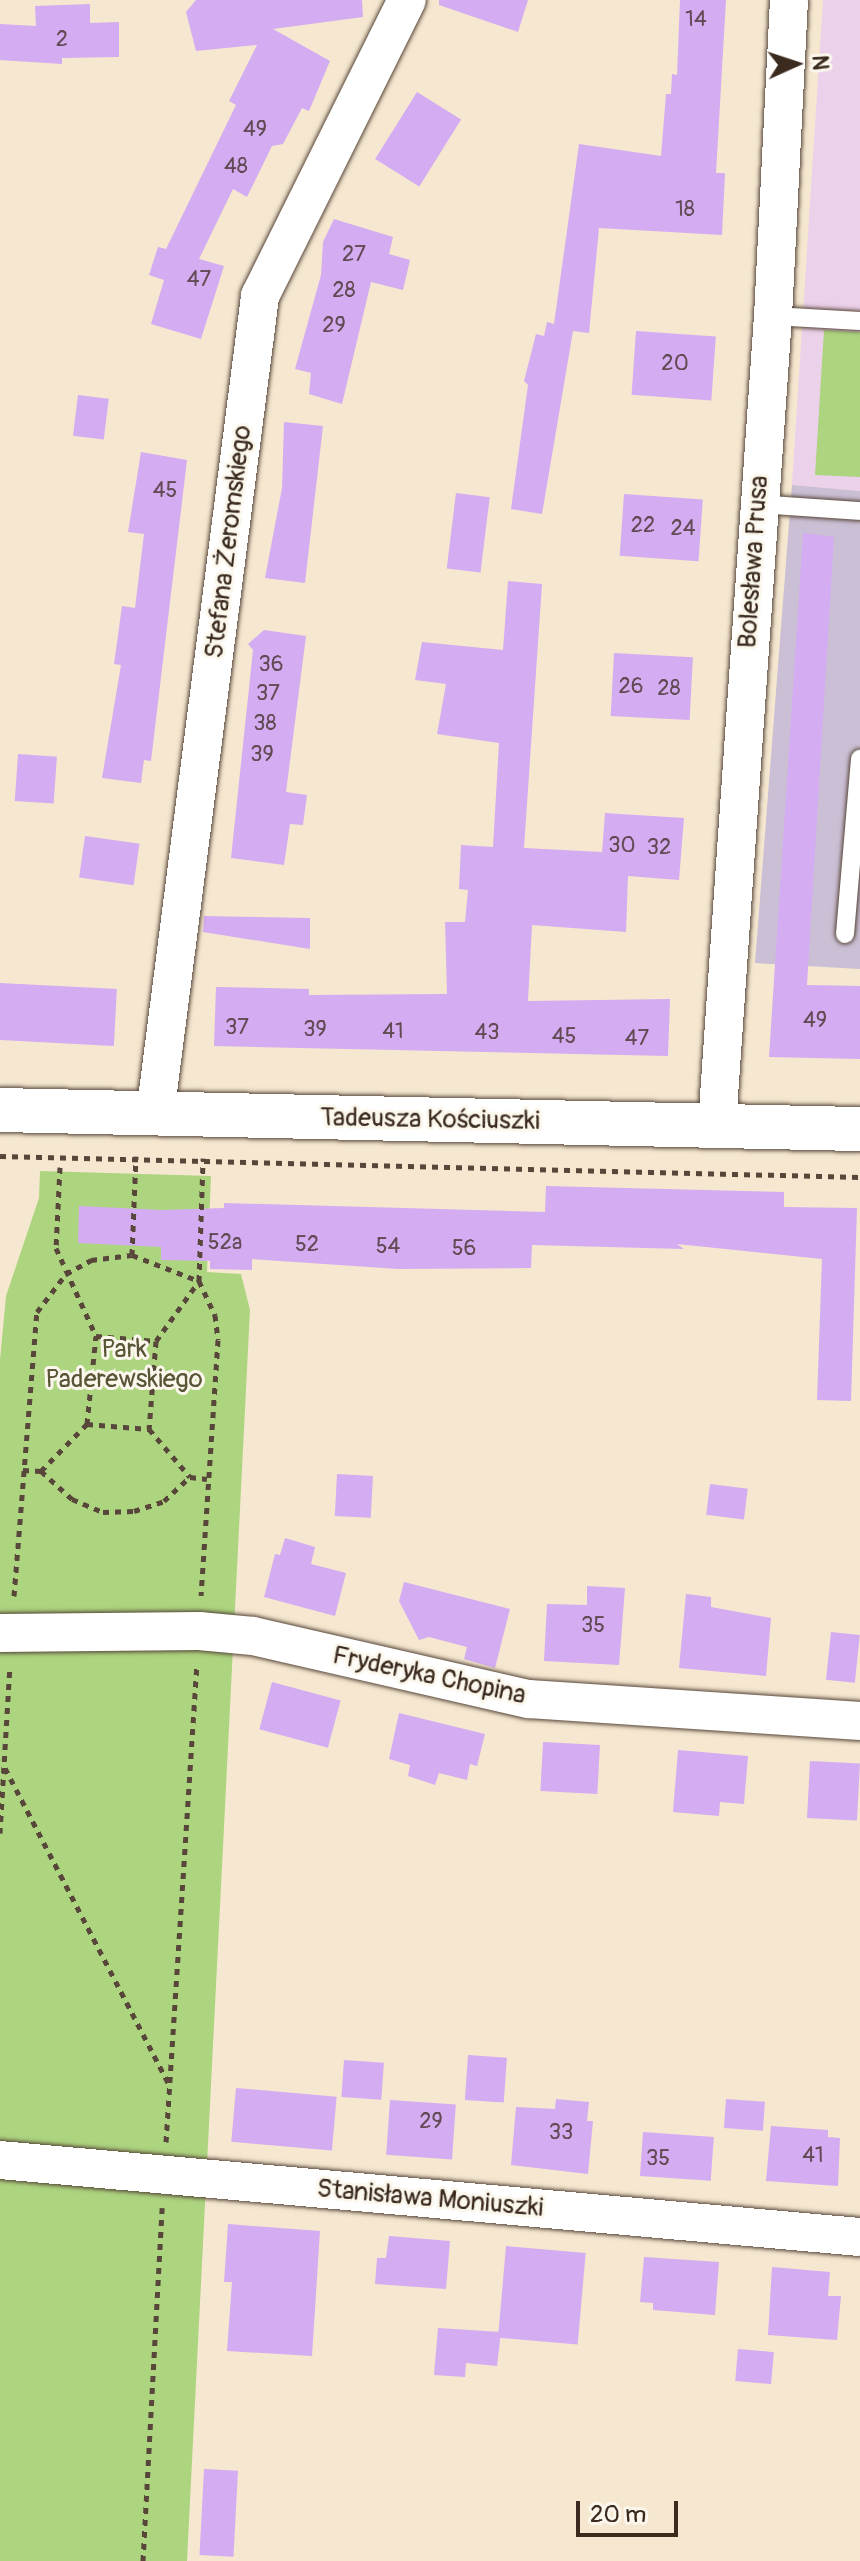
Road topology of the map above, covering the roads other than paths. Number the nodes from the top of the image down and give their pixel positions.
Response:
1 (407, 0) edge
2 (789, 0) edge
3 (773, 316) junction
4 (860, 321) edge
5 (757, 504) junction
6 (860, 511) edge
7 (860, 759) edge
8 (845, 934) dead end
9 (0, 1110) edge
10 (147, 1116) junction
11 (717, 1125) junction
12 (860, 1129) edge
13 (6, 1633) edge
14 (860, 1721) edge
15 (0, 2160) edge
16 (860, 2237) edge

1 - 10 street, Stefana Żeromskiego
2 - 3 street, Bolesława Prusa
3 - 4 lane
3 - 5 street, Bolesława Prusa
5 - 6 lane
5 - 11 street, Bolesława Prusa
7 - 8 lane
9 - 10 street, Tadeusza Kościuszki
10 - 11 street, Tadeusza Kościuszki
11 - 12 street, Tadeusza Kościuszki
13 - 14 street, Fryderyka Chopina
15 - 16 street, Stanisława Moniuszki

